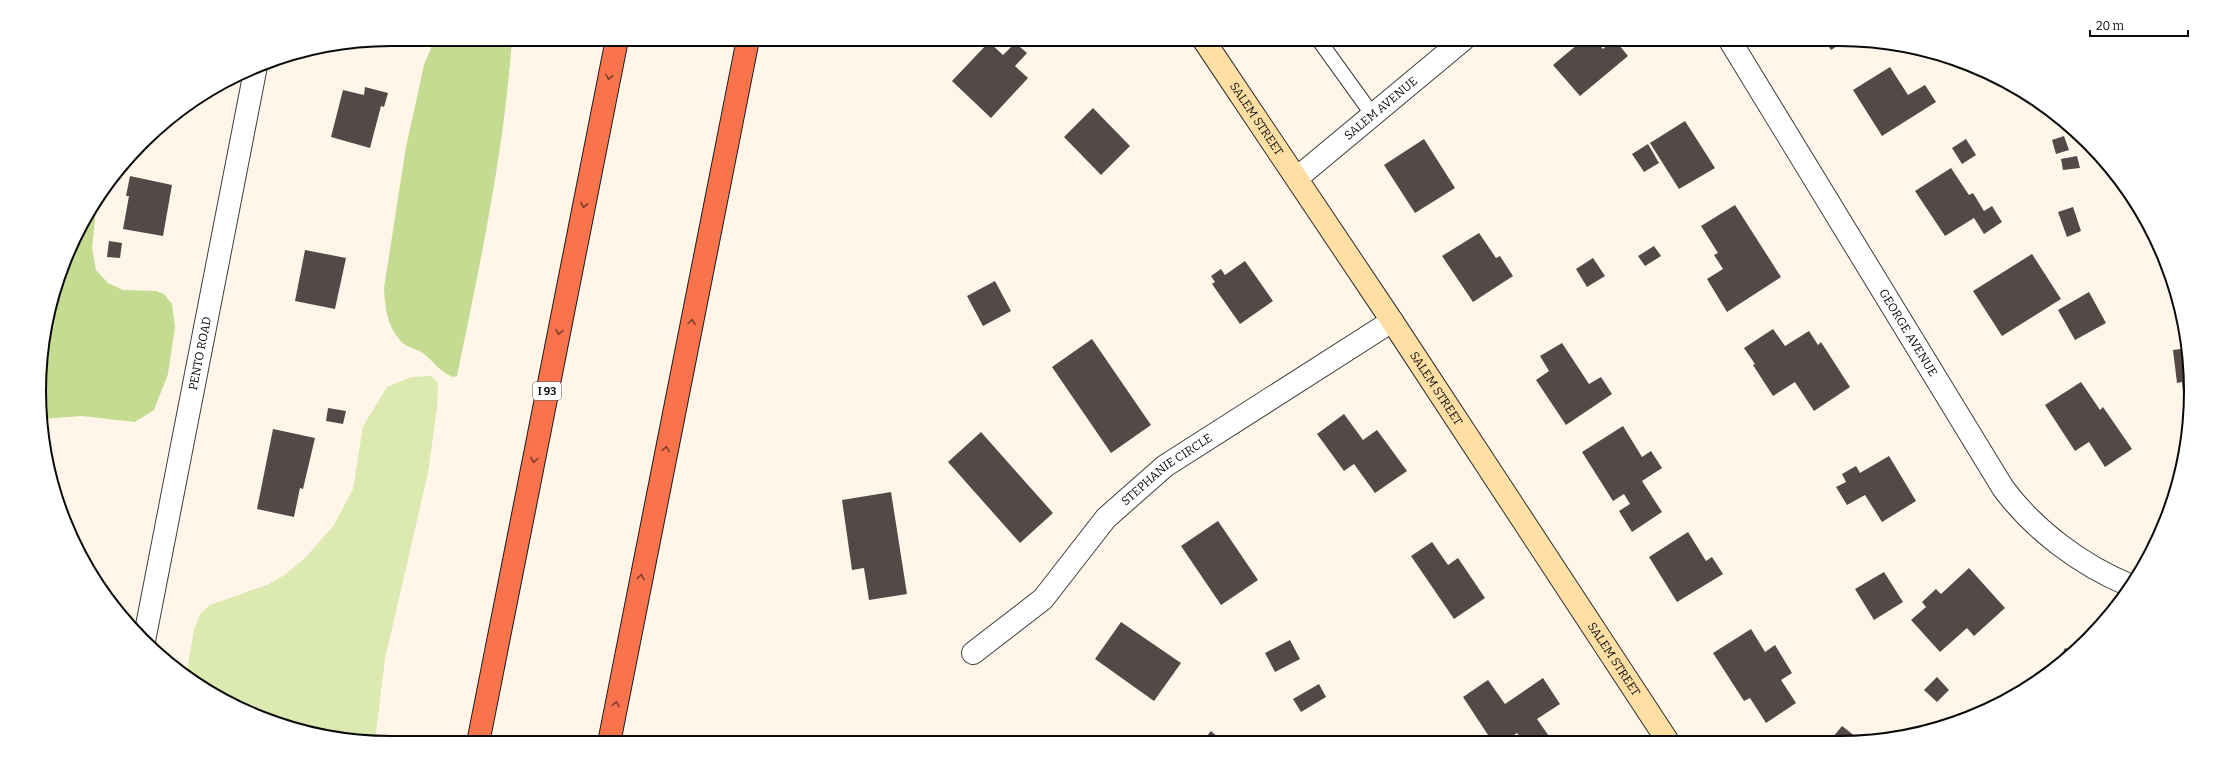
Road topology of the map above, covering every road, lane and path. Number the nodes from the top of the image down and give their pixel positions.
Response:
1 (616, 46) edge
2 (747, 46) edge
3 (1208, 46) edge
4 (1323, 46) edge
5 (1455, 46) edge
6 (1733, 46) edge
7 (254, 74) edge
8 (1372, 114) junction
9 (1297, 178) junction
10 (1392, 321) junction
11 (2126, 583) edge
12 (145, 633) edge
13 (973, 653) dead end
14 (479, 736) edge
15 (609, 736) edge
16 (1664, 736) edge

1 -> 14 highway, I 93
15 -> 2 highway
3 - 9 main road, SALEM STREET
4 - 8 lane
5 - 8 street, SALEM AVENUE
6 - 11 street, GEORGE AVENUE
7 - 12 street, PENTO ROAD
8 - 9 street, SALEM AVENUE
9 - 10 main road, SALEM STREET
10 - 13 street, STEPHANIE CIRCLE
10 - 16 main road, SALEM STREET

